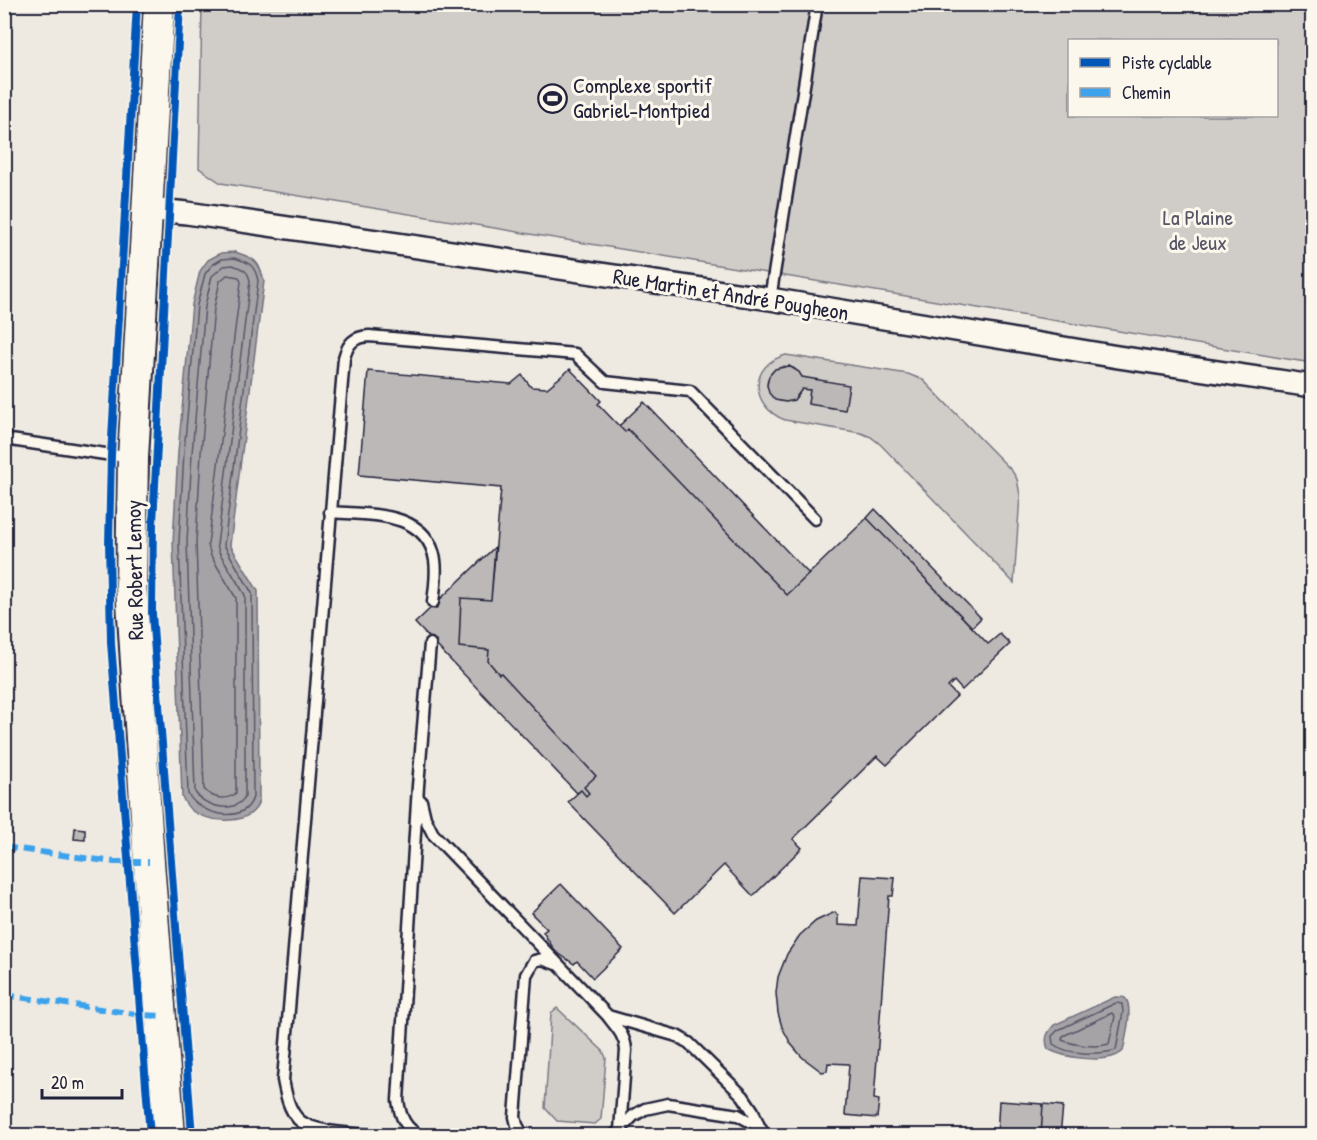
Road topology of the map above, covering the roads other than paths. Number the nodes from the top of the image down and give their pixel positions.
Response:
1 (159, 4) edge
2 (817, 4) edge
3 (148, 209) junction
4 (770, 299) junction
5 (1312, 386) edge
6 (4, 439) edge
7 (133, 458) junction
8 (330, 512) junction
9 (815, 519) dead end
10 (433, 602) dead end
11 (430, 644) dead end
12 (418, 786) junction
13 (559, 965) junction
14 (607, 1015) junction
15 (762, 1132) edge
16 (617, 1133) edge
17 (170, 1136) edge
18 (390, 1136) edge
19 (421, 1136) edge
20 (523, 1136) edge

1 - 3 main road, Rue Robert Lemoy
2 - 4 lane
3 - 4 street, Rue Martin et André Pougheon
3 - 7 main road, Rue Robert Lemoy
4 - 5 street, Rue Martin et André Pougheon
6 - 7 lane
7 - 17 main road, Rue Robert Lemoy
8 - 9 lane
8 - 10 lane
8 - 18 lane
11 - 12 lane
12 - 13 lane
12 - 19 lane
13 - 14 lane
13 - 20 lane
14 - 15 lane
14 - 16 lane
15 - 16 lane

